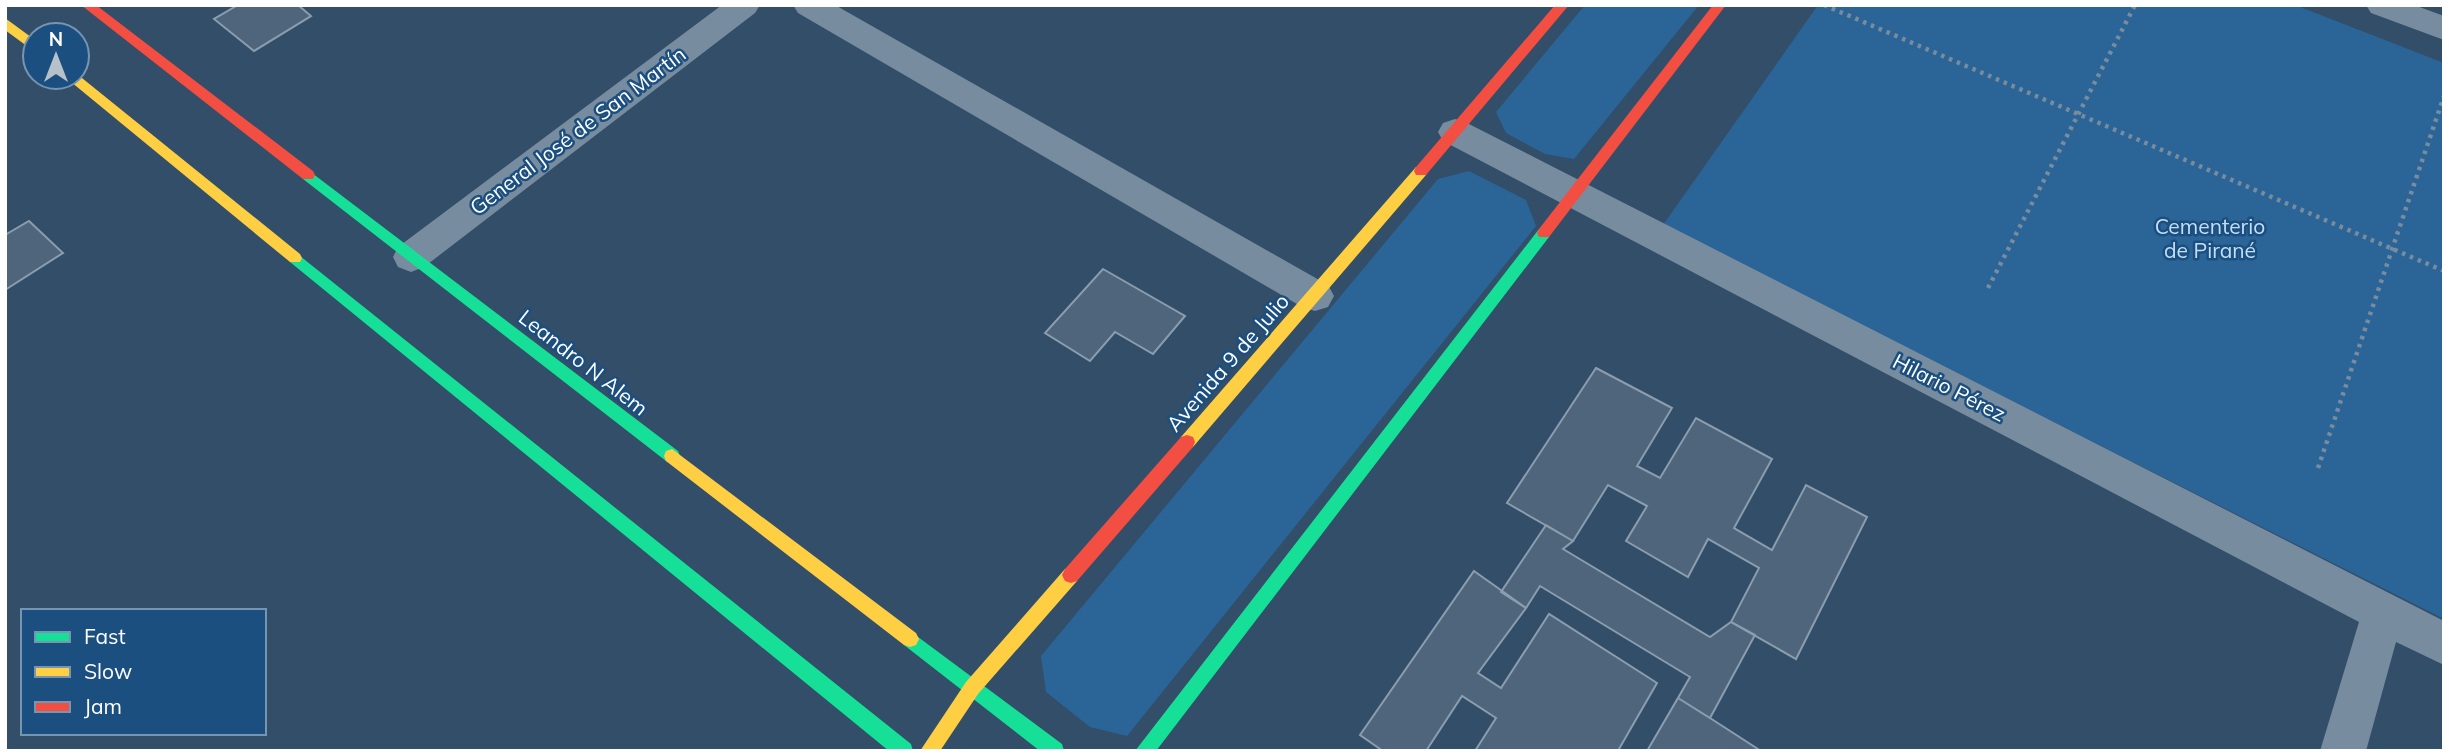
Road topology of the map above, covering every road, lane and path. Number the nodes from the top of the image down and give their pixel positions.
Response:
1 (87, 5) edge
2 (744, 5) edge
3 (809, 5) edge
4 (1720, 5) edge
5 (1824, 5) edge
6 (2135, 5) edge
7 (2382, 5) edge
8 (1556, 7) edge
9 (5, 23) edge
10 (2444, 29) edge
11 (21, 36) edge
12 (89, 91) edge
13 (2444, 96) edge
14 (2079, 114) junction
15 (1455, 132) junction
16 (1575, 194) junction
17 (2392, 249) junction
18 (411, 257) junction
19 (2444, 271) edge
20 (1988, 288) dead end
21 (1315, 296) junction
22 (2318, 468) dead end
23 (2383, 613) junction
24 (2444, 645) edge
25 (972, 688) junction
26 (904, 751) edge
27 (929, 751) edge
28 (1055, 751) edge
29 (1144, 751) edge
30 (2343, 751) edge

1 - 18 street, Leandro N Alem
2 - 18 street, General José de San Martín
3 - 21 street
4 - 16 street
5 - 14 path
6 - 14 path
7 - 10 street
8 - 15 street, Avenida 9 de Julio
9 - 11 street
12 - 26 street
13 - 17 path
14 - 17 path
14 - 20 path
15 - 16 street, Hilario Pérez
15 - 21 street, Avenida 9 de Julio
16 - 23 street, Hilario Pérez
16 - 29 street
17 - 19 path
17 - 22 path
18 - 25 street, Leandro N Alem
21 - 25 street, Avenida 9 de Julio
23 - 24 street, Hilario Pérez
23 - 30 street
25 - 27 street, Avenida 9 de Julio
25 - 28 street, Leandro N Alem

